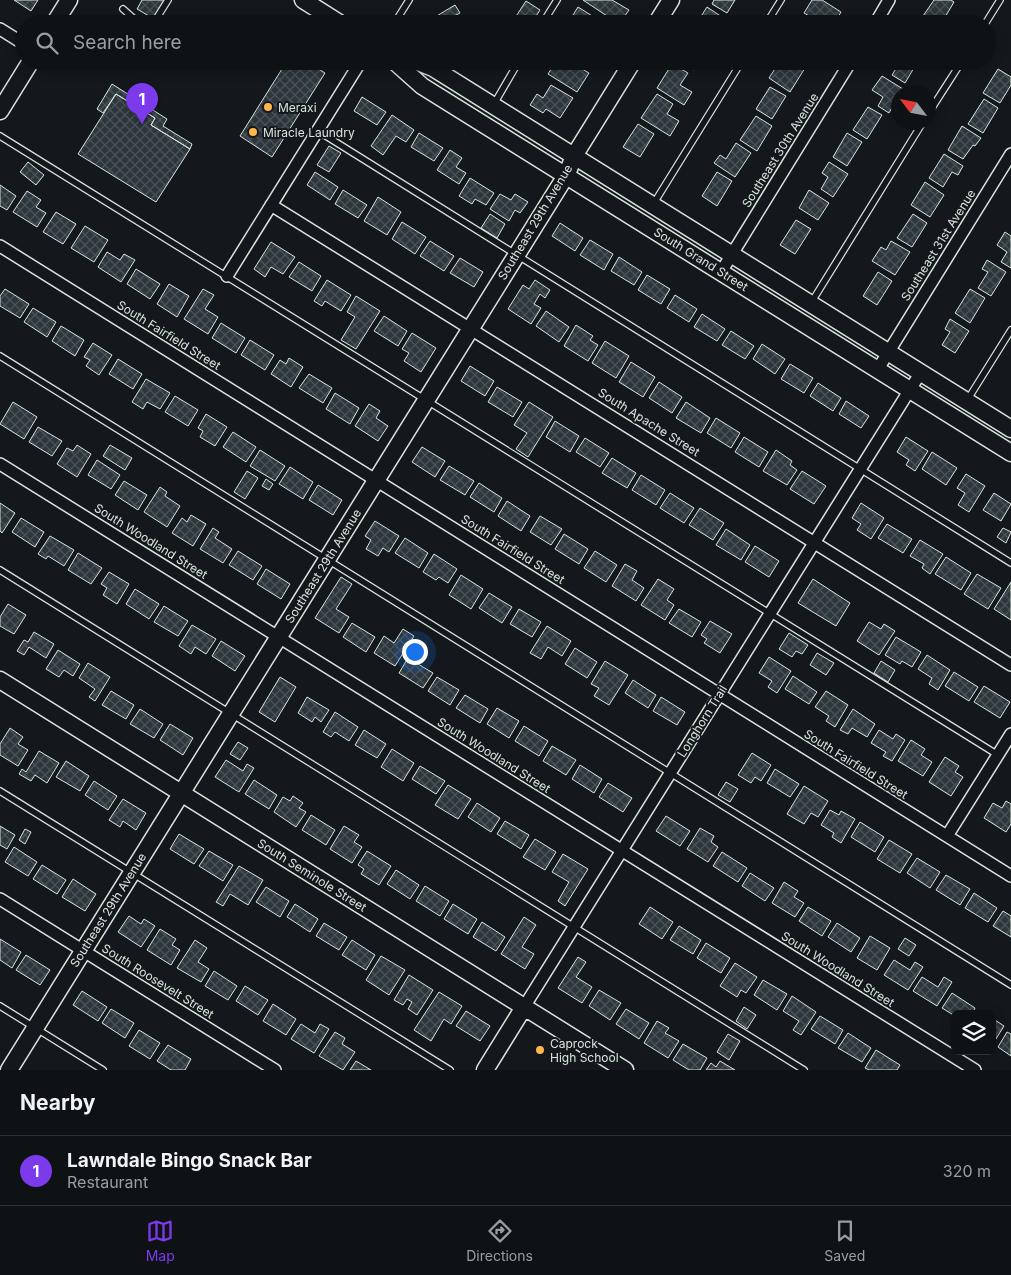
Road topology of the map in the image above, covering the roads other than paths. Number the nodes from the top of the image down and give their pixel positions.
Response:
1 (69, 0) edge
2 (168, 0) edge
3 (303, 0) edge
4 (409, 0) edge
5 (557, 0) edge
6 (671, 0) edge
7 (781, 0) edge
8 (889, 0) edge
9 (1000, 0) edge
10 (123, 9) dead end
11 (60, 15) edge
12 (130, 15) edge
13 (159, 15) edge
14 (327, 15) edge
15 (400, 15) edge
16 (548, 15) edge
17 (662, 15) edge
18 (772, 15) edge
19 (880, 15) edge
20 (991, 15) edge
21 (0, 29) edge
22 (15, 38) edge
23 (25, 70) edge
24 (355, 70) edge
25 (404, 70) edge
26 (435, 70) edge
27 (515, 70) edge
28 (627, 70) edge
29 (736, 70) edge
30 (845, 70) edge
31 (956, 70) edge
32 (936, 102) edge
33 (493, 106) junction
34 (0, 111) edge
35 (918, 130) edge
36 (318, 131) junction
37 (0, 136) edge
38 (1011, 154) edge
39 (574, 156) junction
40 (567, 174) junction
41 (271, 204) junction
42 (653, 205) junction
43 (0, 246) edge
44 (732, 254) junction
45 (516, 256) junction
46 (721, 272) junction
47 (227, 276) junction
48 (811, 303) junction
49 (471, 328) junction
50 (1011, 330) edge
51 (888, 352) junction
52 (0, 356) edge
53 (878, 369) junction
54 (920, 372) junction
55 (910, 389) junction
56 (426, 400) junction
57 (966, 401) junction
58 (1011, 429) edge
59 (1011, 453) edge
60 (0, 464) edge
61 (859, 469) junction
62 (376, 480) junction
63 (814, 542) junction
64 (326, 560) junction
65 (1011, 563) edge
66 (0, 570) edge
67 (769, 613) junction
68 (278, 637) junction
69 (1011, 665) edge
70 (0, 680) edge
71 (719, 694) junction
72 (231, 714) junction
73 (1011, 734) edge
74 (998, 755) junction
75 (670, 773) junction
76 (0, 791) edge
77 (181, 794) junction
78 (947, 836) junction
79 (622, 851) junction
80 (131, 874) junction
81 (1011, 876) edge
82 (0, 899) edge
83 (574, 926) junction
84 (83, 951) junction
85 (1011, 986) edge
86 (0, 1006) edge
87 (524, 1007) junction
88 (35, 1028) junction
89 (9, 1070) edge
90 (103, 1070) edge
91 (275, 1070) edge
92 (450, 1070) edge
93 (485, 1070) edge
94 (625, 1070) edge
95 (804, 1070) edge
96 (975, 1070) edge

1 - 11 street
2 - 13 lane
3 - 14 street
4 - 15 lane
5 - 16 lane
6 - 17 street
7 - 18 lane
8 - 19 street
9 - 20 lane
10 - 12 lane
21 - 22 street
23 - 34 street
24 - 36 street
25 - 40 street, South Grand Street
26 - 33 street, South Grand Street
27 - 33 lane
28 - 39 street, Southeast 29th Avenue
29 - 42 lane
30 - 44 street, Southeast 30th Avenue
31 - 32 lane
33 - 39 street, South Grand Street
35 - 48 lane
36 - 41 street
36 - 45 lane
37 - 47 lane
38 - 51 street, Southeast 31st Avenue
39 - 40 street, Southeast 29th Avenue
39 - 42 street, South Grand Street
40 - 45 street, Southeast 29th Avenue
40 - 46 street, South Grand Street
41 - 47 street
41 - 49 street, South Apache Street
42 - 44 street, South Grand Street
43 - 62 street, South Fairfield Street
44 - 46 street, Southeast 30th Avenue
44 - 48 street, South Grand Street
45 - 49 street, Southeast 29th Avenue
45 - 61 lane
46 - 53 street, South Grand Street
47 - 56 lane
48 - 51 street, South Grand Street
49 - 56 street, Southeast 29th Avenue
49 - 63 street, South Apache Street
50 - 57 lane
51 - 53 street, Southeast 31st Avenue
51 - 54 street, South Grand Street
52 - 64 lane
53 - 55 street, South Grand Street
54 - 55 street, Longhorn Trail
54 - 57 street, South Grand Street
55 - 59 street, South Grand Street
55 - 61 street, Longhorn Trail
56 - 62 street, Southeast 29th Avenue
56 - 67 lane
57 - 58 street, South Grand Street
60 - 68 street, South Woodland Street
61 - 63 street, Longhorn Trail
61 - 65 lane
62 - 64 street, Southeast 29th Avenue
62 - 71 street, South Fairfield Street
63 - 67 street, Longhorn Trail
63 - 69 street, South Apache Street
64 - 68 street, Southeast 29th Avenue
64 - 75 lane
66 - 72 lane
67 - 71 street, Longhorn Trail
67 - 74 lane
68 - 72 street, Southeast 29th Avenue
68 - 79 street, South Woodland Street
70 - 77 street, South Seminole Street
71 - 75 street, Longhorn Trail
71 - 78 street, South Fairfield Street
72 - 77 street, Southeast 29th Avenue
72 - 83 lane
73 - 74 street
74 - 78 street
75 - 79 street, Longhorn Trail
75 - 85 lane
76 - 80 lane
77 - 80 street, Southeast 29th Avenue
77 - 87 street, South Seminole Street
78 - 81 street, South Fairfield Street
79 - 83 street, Longhorn Trail
79 - 96 street, South Woodland Street
80 - 84 street, Southeast 29th Avenue
80 - 92 lane
82 - 84 street, South Roosevelt Street
83 - 87 street, Longhorn Trail
83 - 95 lane
84 - 88 street, Southeast 29th Avenue
84 - 91 street, South Roosevelt Street
86 - 88 lane
87 - 93 street, Longhorn Trail
87 - 94 street, South Seminole Street
88 - 89 street, Southeast 29th Avenue
88 - 90 lane

